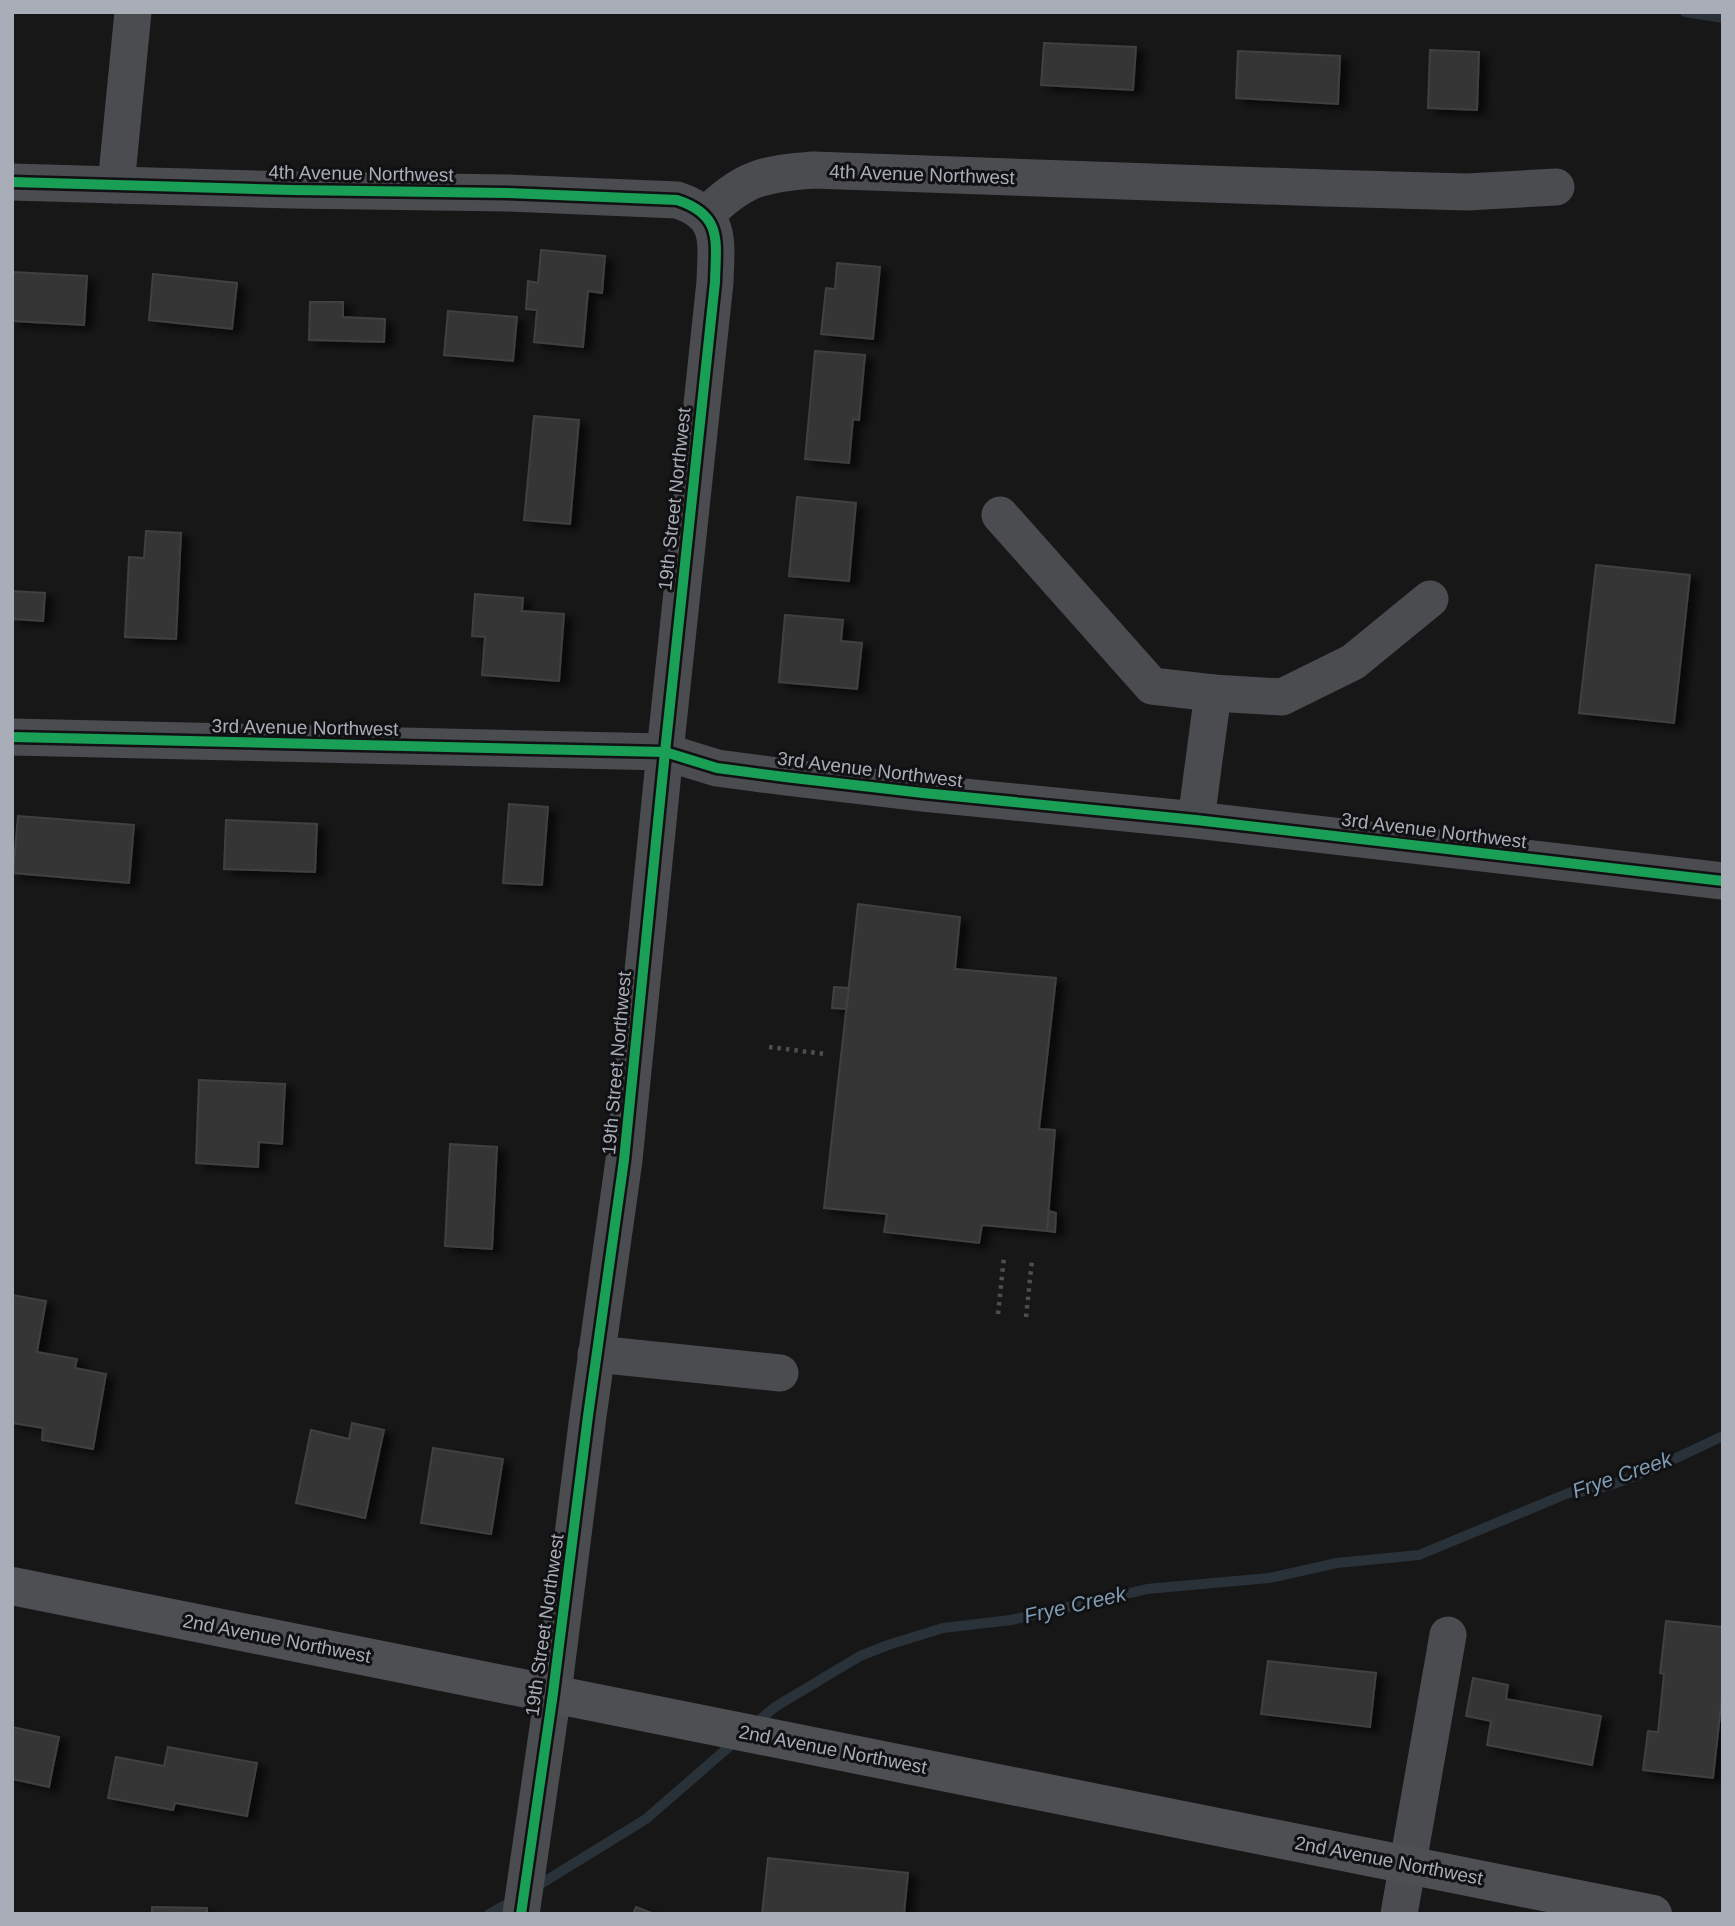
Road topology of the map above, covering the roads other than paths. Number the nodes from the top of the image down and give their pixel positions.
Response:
1 (133, 12) edge
2 (12, 181) edge
3 (116, 185) junction
4 (1556, 187) dead end
5 (706, 215) junction
6 (1000, 515) dead end
7 (1430, 598) dead end
8 (1213, 694) junction
9 (12, 737) edge
10 (664, 752) junction
11 (1196, 820) junction
12 (1723, 881) edge
13 (596, 1354) junction
14 (780, 1373) dead end
15 (12, 1586) edge
16 (1448, 1635) dead end
17 (553, 1693) junction
18 (1406, 1864) junction
19 (521, 1914) edge
20 (1399, 1914) edge
21 (1653, 1914) edge

1 - 3 street
2 - 3 street, 4th Avenue Northwest
3 - 5 street, 4th Avenue Northwest
4 - 5 street, 4th Avenue Northwest
5 - 10 street, 19th Street Northwest
6 - 8 street
7 - 8 street
8 - 11 street
9 - 10 street, 3rd Avenue Northwest
10 - 11 street, 3rd Avenue Northwest
10 - 13 street, 19th Street Northwest
11 - 12 street, 3rd Avenue Northwest
13 - 14 street
13 - 17 street, 19th Street Northwest
15 - 17 main road, 2nd Avenue Northwest
16 - 18 street
17 - 18 main road, 2nd Avenue Northwest
17 - 19 street, 19th Street Northwest
18 - 20 street
18 - 21 main road, 2nd Avenue Northwest

